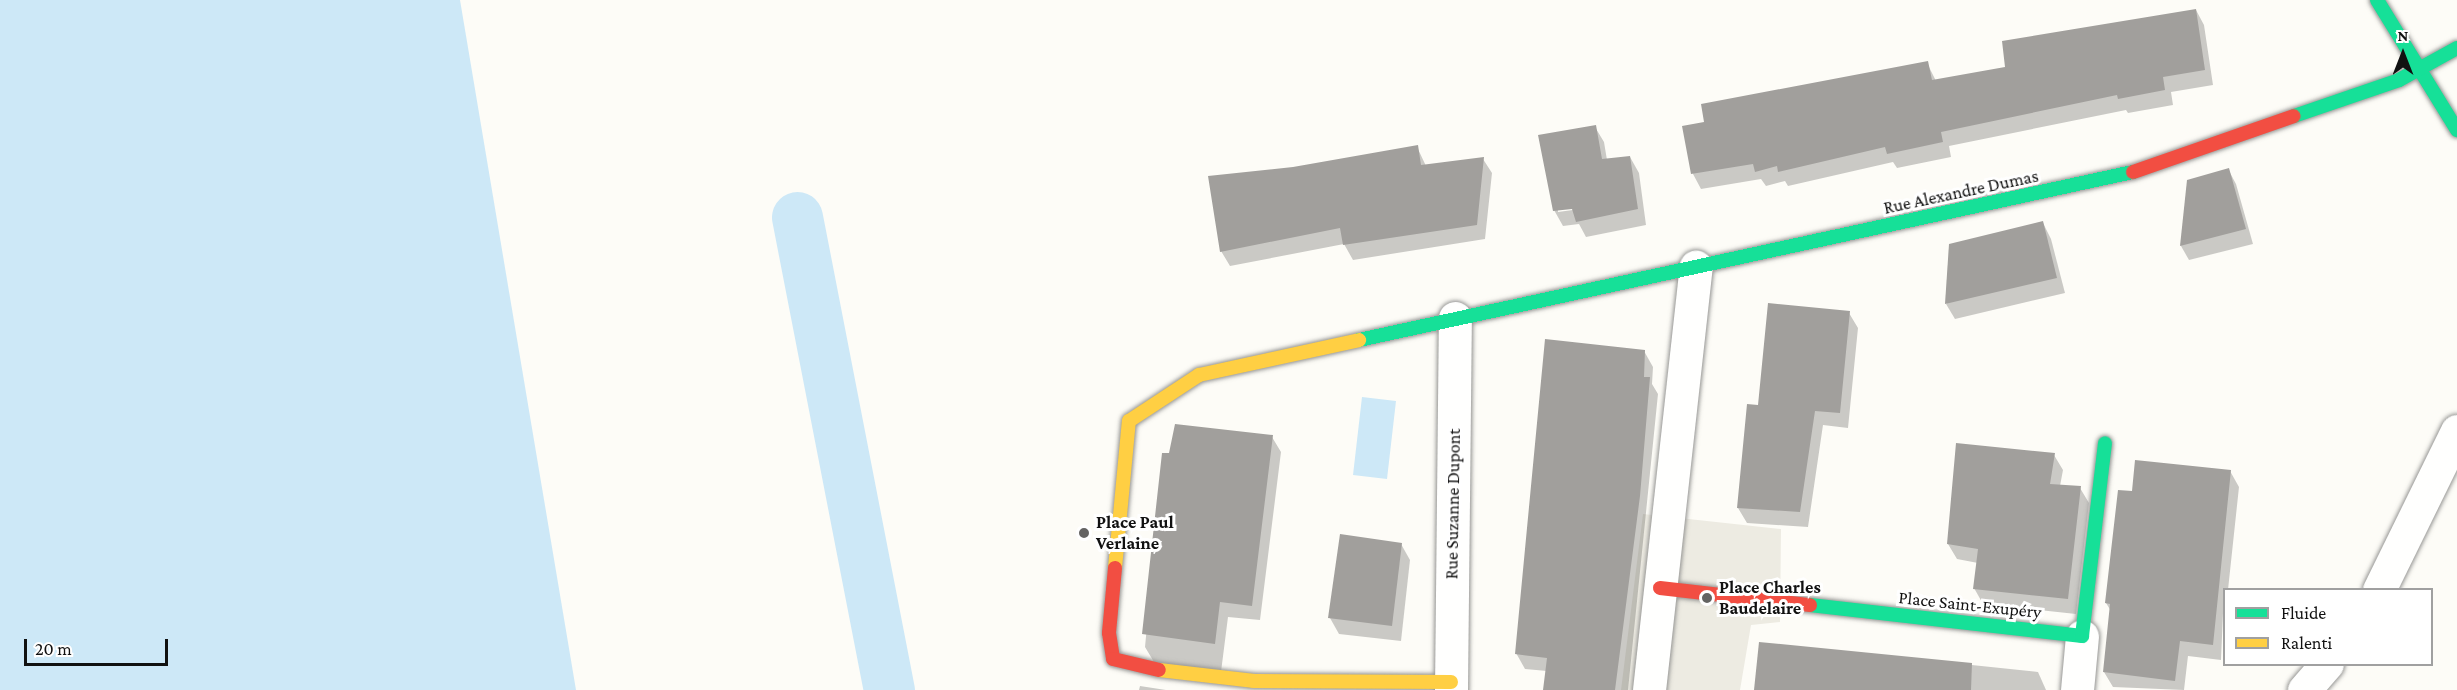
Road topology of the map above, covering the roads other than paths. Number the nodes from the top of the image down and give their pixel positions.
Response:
1 (2377, 0) edge
2 (2457, 48) edge
3 (2422, 69) junction
4 (2457, 130) edge
5 (1696, 267) junction
6 (1455, 318) junction
7 (2457, 431) edge
8 (2105, 443) dead end
9 (1660, 588) junction
10 (2380, 588) edge
11 (2082, 636) junction
12 (2324, 666) edge
13 (1451, 686) edge
14 (1649, 690) edge
15 (2078, 690) edge
16 (2304, 690) edge

1 - 3 street
2 - 3 street, Rue Alexandre Dumas
3 - 4 street
3 - 5 street, Rue Alexandre Dumas
5 - 6 street, Rue Alexandre Dumas
5 - 9 street
6 - 13 street, Rue Suzanne Dupont
6 - 13 street
7 - 10 street
8 - 11 street
9 - 11 street, Place Saint-Exupéry
9 - 14 street
11 - 15 street
12 - 16 street

